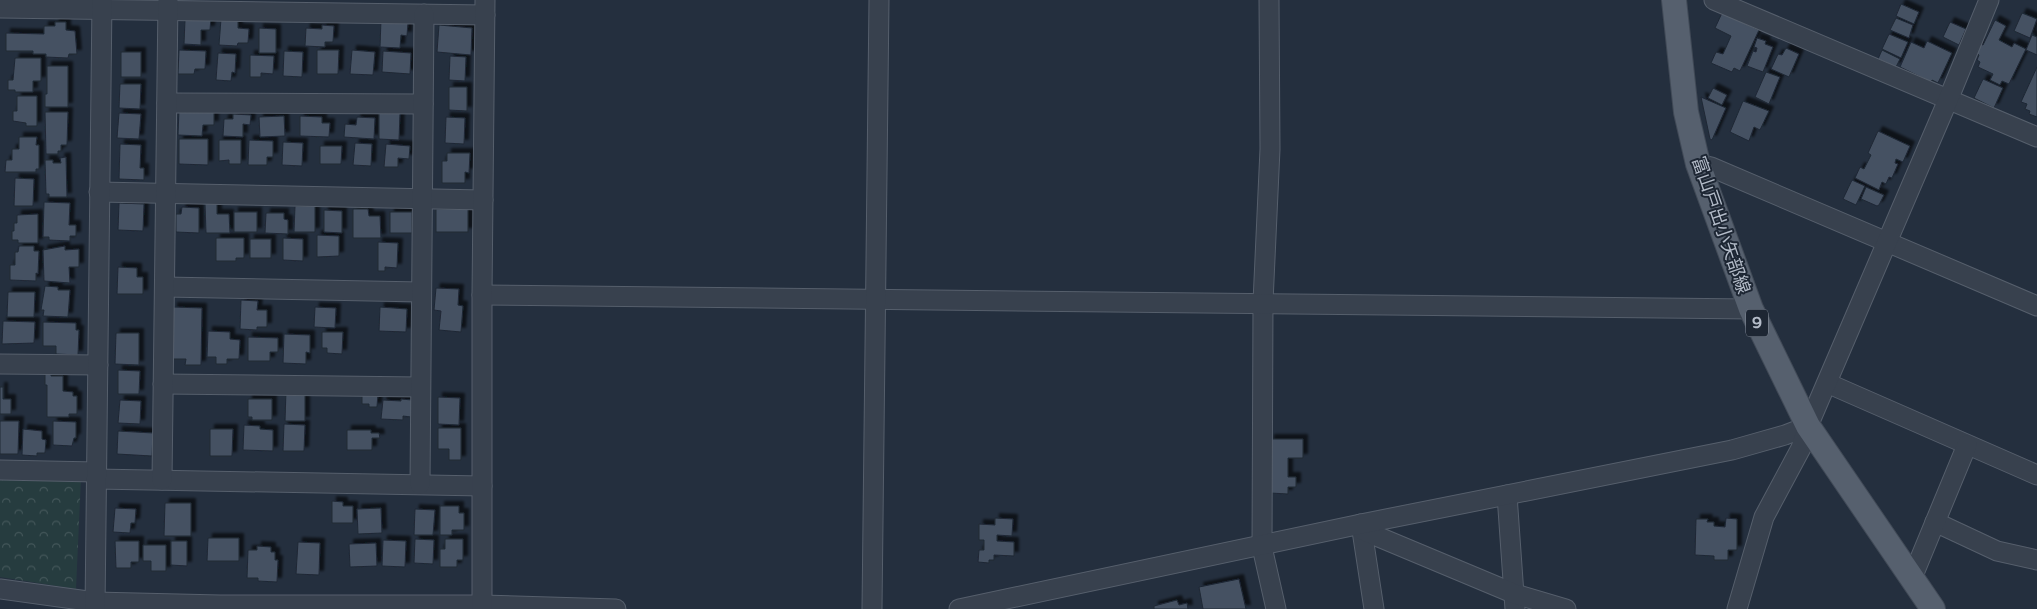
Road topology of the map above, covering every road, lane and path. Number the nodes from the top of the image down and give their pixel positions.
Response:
1 (879, 0) edge
2 (1269, 0) edge
3 (1674, 0) edge
4 (1714, 0) edge
5 (1989, 0) edge
6 (102, 5) edge
7 (168, 5) edge
8 (379, 7) edge
9 (485, 7) edge
10 (0, 8) edge
11 (424, 14) junction
12 (1948, 100) junction
13 (167, 103) junction
14 (423, 104) junction
15 (2037, 137) edge
16 (1698, 164) junction
17 (99, 192) junction
18 (166, 193) junction
19 (422, 198) junction
20 (483, 200) junction
21 (1886, 243) junction
22 (165, 287) junction
23 (421, 292) junction
24 (482, 295) junction
25 (876, 299) junction
26 (1263, 302) junction
27 (2037, 306) edge
28 (1751, 309) junction
29 (0, 364) edge
30 (98, 364) junction
31 (1827, 383) junction
32 (163, 384) junction
33 (420, 387) junction
34 (1808, 426) junction
35 (1967, 445) junction
36 (0, 470) edge
37 (2037, 475) edge
38 (96, 476) junction
39 (162, 480) junction
40 (420, 484) junction
41 (482, 486) junction
42 (1507, 495) junction
43 (1935, 522) junction
44 (1361, 527) junction
45 (1262, 547) junction
46 (2037, 560) edge
47 (1912, 578) junction
48 (0, 589) edge
49 (1515, 601) edge
50 (1012, 604) edge
51 (95, 605) edge
52 (482, 607) edge
53 (616, 609) edge
54 (872, 609) edge
55 (959, 609) edge
56 (1276, 609) edge
57 (1374, 609) edge
58 (1566, 609) edge
59 (1737, 609) edge
60 (1933, 609) edge

1 - 25 street
2 - 26 street
3 - 16 main road, 富山戸出小矢部線 / 9
4 - 12 street
5 - 12 street
6 - 7 street
6 - 10 street
6 - 17 street
7 - 8 street
7 - 13 street
8 - 11 street
9 - 11 street
9 - 20 street
11 - 14 street
12 - 15 street
12 - 21 street
13 - 14 street
13 - 18 street
14 - 19 street
16 - 21 street
16 - 28 main road, 富山戸出小矢部線 / 9
17 - 18 street
17 - 30 street
18 - 19 street
18 - 22 street
19 - 20 street
19 - 23 street
20 - 24 street
21 - 27 street
21 - 31 street
22 - 23 street
22 - 32 street
23 - 33 street
24 - 25 street
24 - 41 street
25 - 26 street
25 - 54 street
26 - 28 street
26 - 45 street
28 - 34 main road, 富山戸出小矢部線 / 9
29 - 30 street
30 - 38 street
31 - 34 street
31 - 35 street
32 - 33 street
32 - 39 street
33 - 40 street
34 - 42 street
34 - 47 main road, 富山戸出小矢部線 / 9
34 - 59 street
35 - 37 street
35 - 43 street
36 - 38 street
38 - 39 street
38 - 51 street
39 - 40 street
40 - 41 street
41 - 52 street
42 - 44 street
42 - 49 street
43 - 46 street
43 - 47 street
44 - 45 street
44 - 49 street
44 - 57 street
45 - 50 street
45 - 56 street
47 - 60 main road, 富山戸出小矢部線 / 9
48 - 51 street
49 - 58 street
50 - 55 street
51 - 52 street
52 - 53 street

